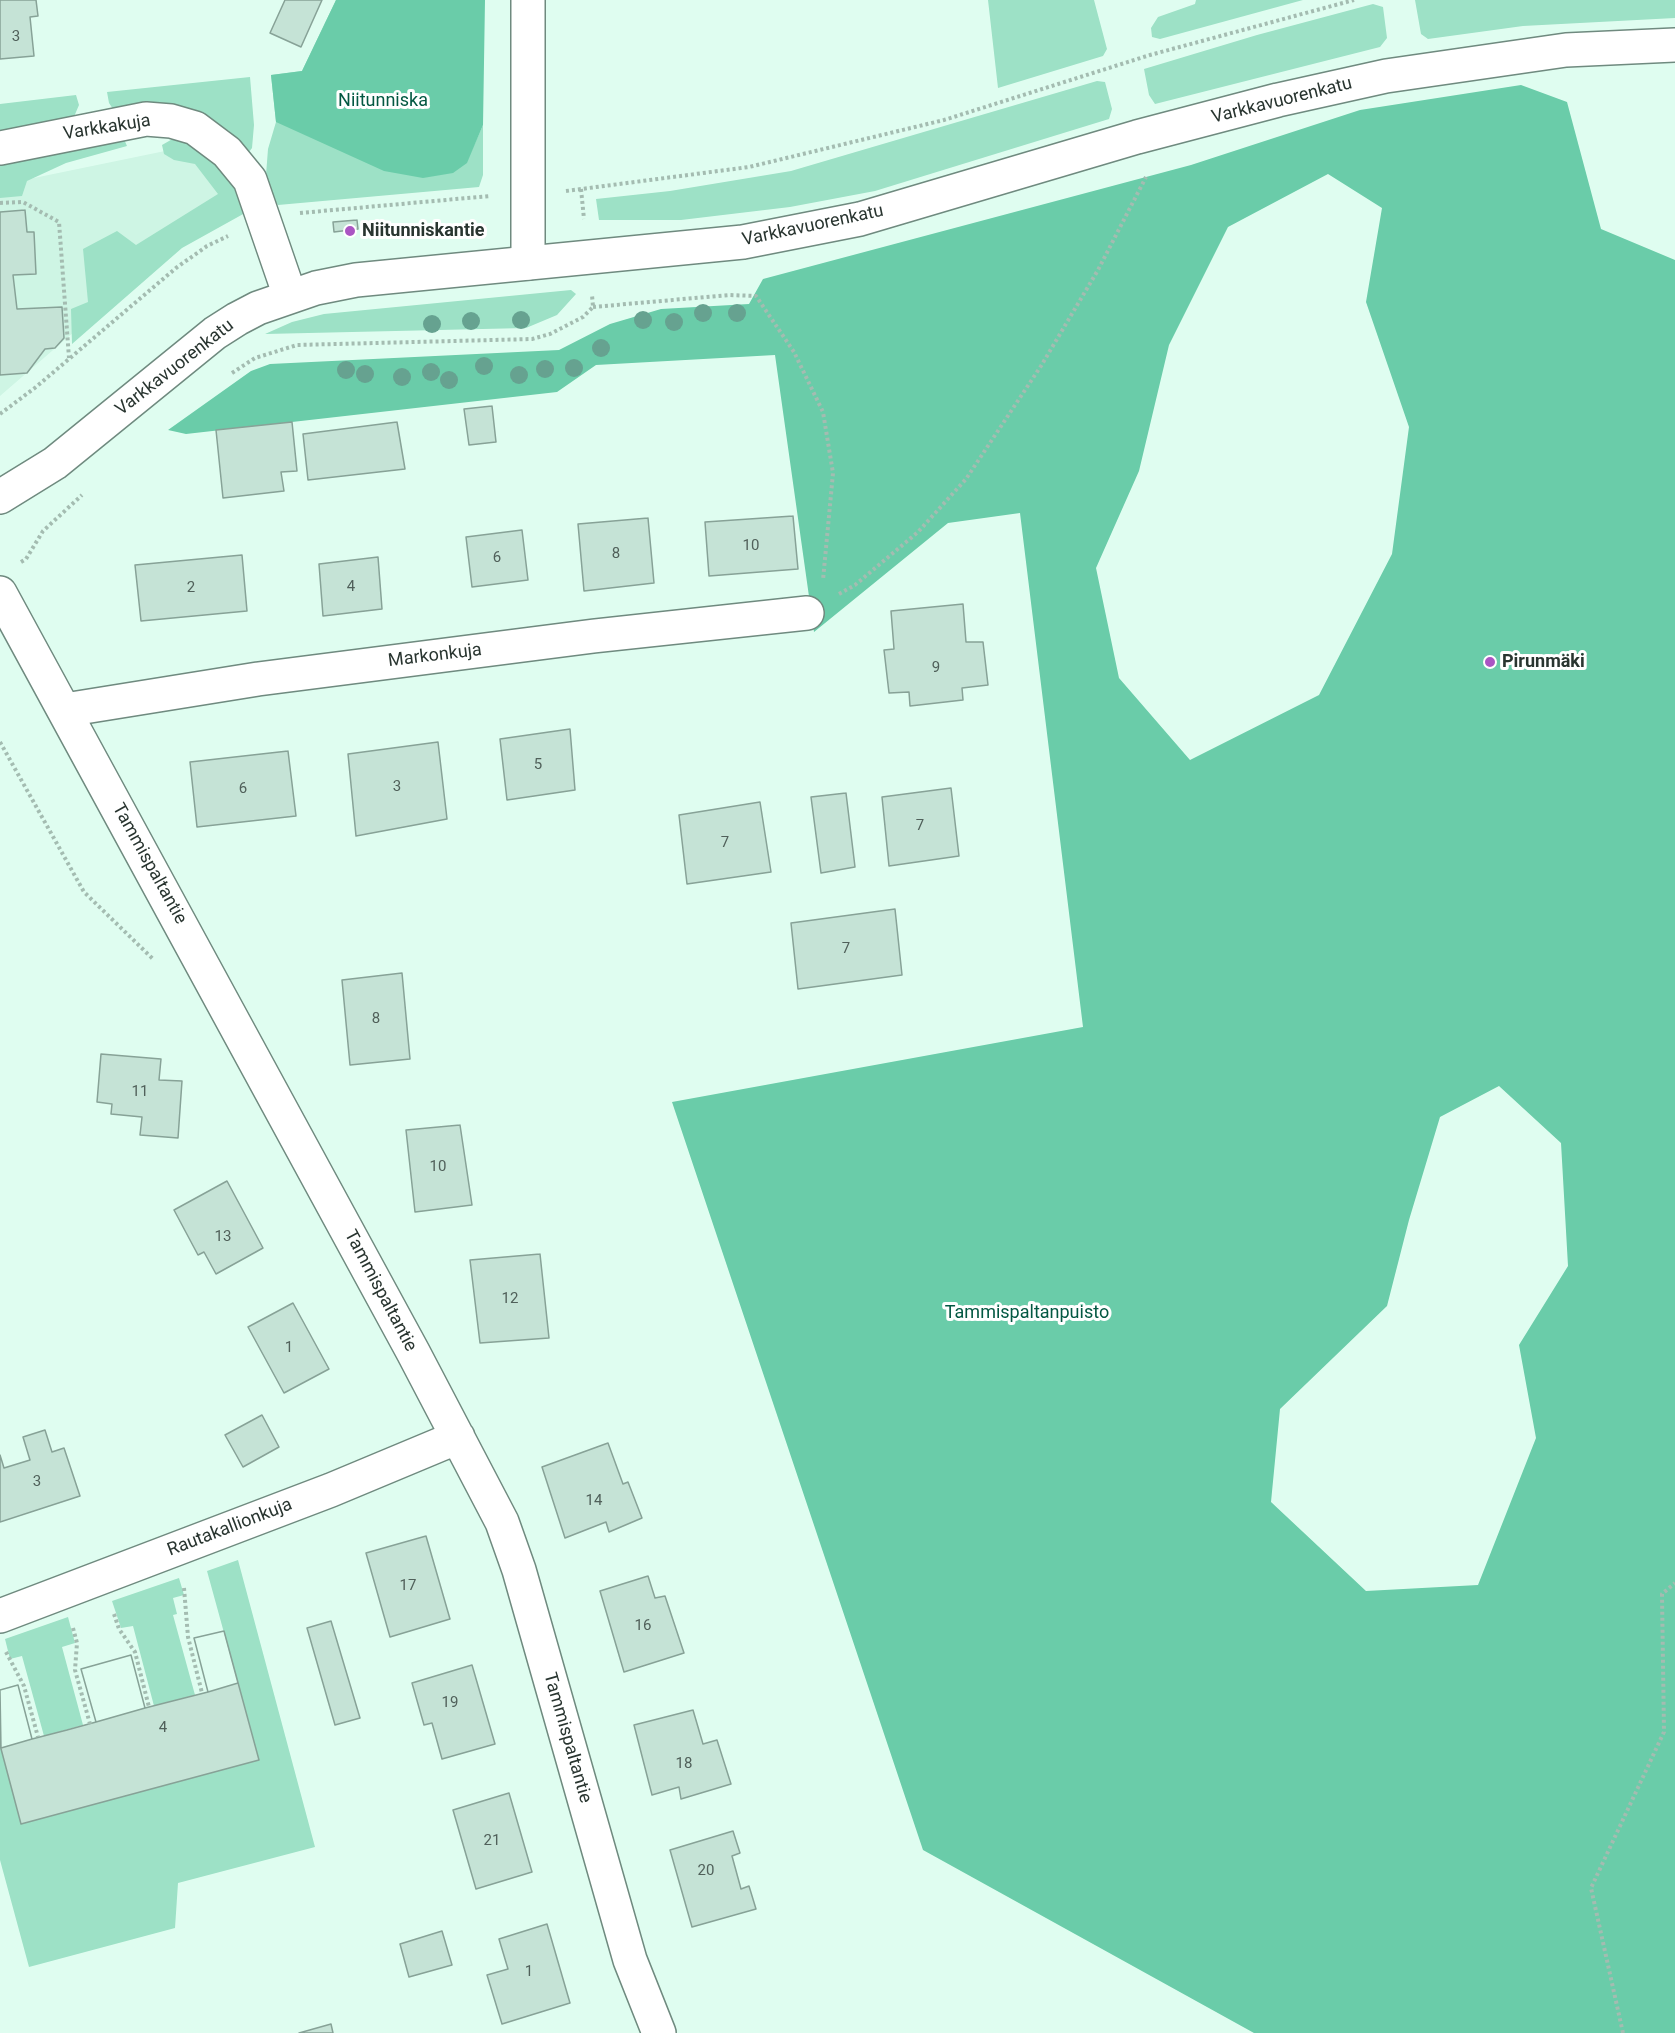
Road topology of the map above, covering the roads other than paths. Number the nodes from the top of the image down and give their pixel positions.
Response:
1 (528, 0) edge
2 (1675, 45) edge
3 (0, 148) edge
4 (528, 263) junction
5 (290, 296) junction
6 (0, 497) edge
7 (0, 593) edge
8 (807, 613) road end
9 (65, 710) junction
10 (459, 1437) junction
11 (2, 1630) edge
12 (652, 2031) edge

1 - 4 street
2 - 4 street, Varkkavuorenkatu
3 - 5 street, Varkkakuja
4 - 5 street, Varkkavuorenkatu
5 - 6 street, Varkkavuorenkatu
7 - 9 street, Tammispaltantie
8 - 9 street, Markonkuja
9 - 10 street, Tammispaltantie
10 - 11 street, Rautakallionkuja
10 - 12 street, Tammispaltantie

